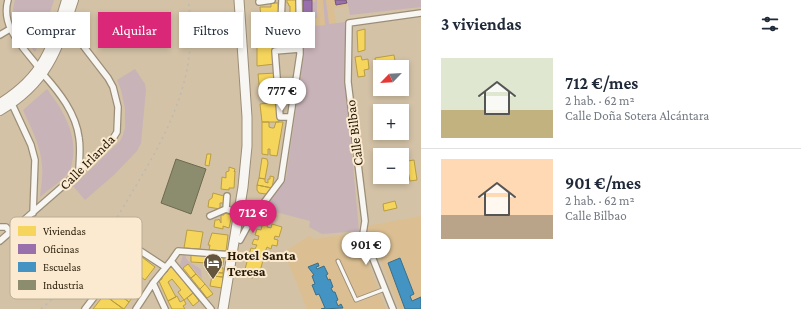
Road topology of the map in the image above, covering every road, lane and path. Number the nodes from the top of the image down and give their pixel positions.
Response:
1 (8, 0) edge
2 (66, 0) edge
3 (74, 0) edge
4 (239, 0) edge
5 (245, 0) edge
6 (272, 0) edge
7 (282, 0) edge
8 (299, 0) edge
9 (259, 2) dead end
10 (70, 12) edge
11 (281, 12) edge
12 (421, 13) edge
13 (10, 29) junction
14 (0, 35) edge
15 (58, 48) edge
16 (85, 48) edge
17 (300, 50) junction
18 (41, 71) junction
19 (0, 103) edge
20 (12, 104) junction
21 (0, 111) edge
22 (290, 117) junction
23 (79, 172) junction
24 (227, 196) dead end
25 (226, 210) junction
26 (33, 212) junction
27 (210, 216) dead end
28 (27, 217) edge
29 (242, 218) junction
30 (0, 227) edge
31 (10, 232) joint
32 (0, 241) edge
33 (142, 252) edge
34 (232, 255) junction
35 (171, 261) junction
36 (338, 261) dead end
37 (165, 267) junction
38 (153, 283) junction
39 (385, 289) junction
40 (93, 299) edge
41 (85, 309) edge
42 (136, 309) edge
43 (166, 309) edge
44 (211, 309) edge
45 (223, 309) edge
46 (229, 309) edge
47 (393, 309) edge

1 - 13 street
2 - 18 main road
3 - 10 main road
4 - 29 main road
5 - 29 main road
6 - 9 street
7 - 11 street
8 - 17 street
12 - 39 street, Calle Bilbao
13 - 14 street
13 - 18 street
15 - 18 main road
16 - 23 street, Calle Irlanda
17 - 22 street
17 - 22 street
18 - 19 main road
18 - 20 main road
18 - 23 street
20 - 21 main road
20 - 26 street
22 - 29 street
23 - 26 street, Calle Irlanda
24 - 25 street
25 - 27 street
25 - 29 street
26 - 28 street, Calle Irlanda
29 - 34 main road
29 - 46 main road
30 - 31 street
31 - 32 street, Calle Irlanda
33 - 37 street
34 - 35 street
34 - 45 main road
35 - 37 street
35 - 44 street
36 - 39 lane
37 - 38 street
38 - 42 street
38 - 43 street
39 - 47 street, Calle Bilbao
40 - 41 street

